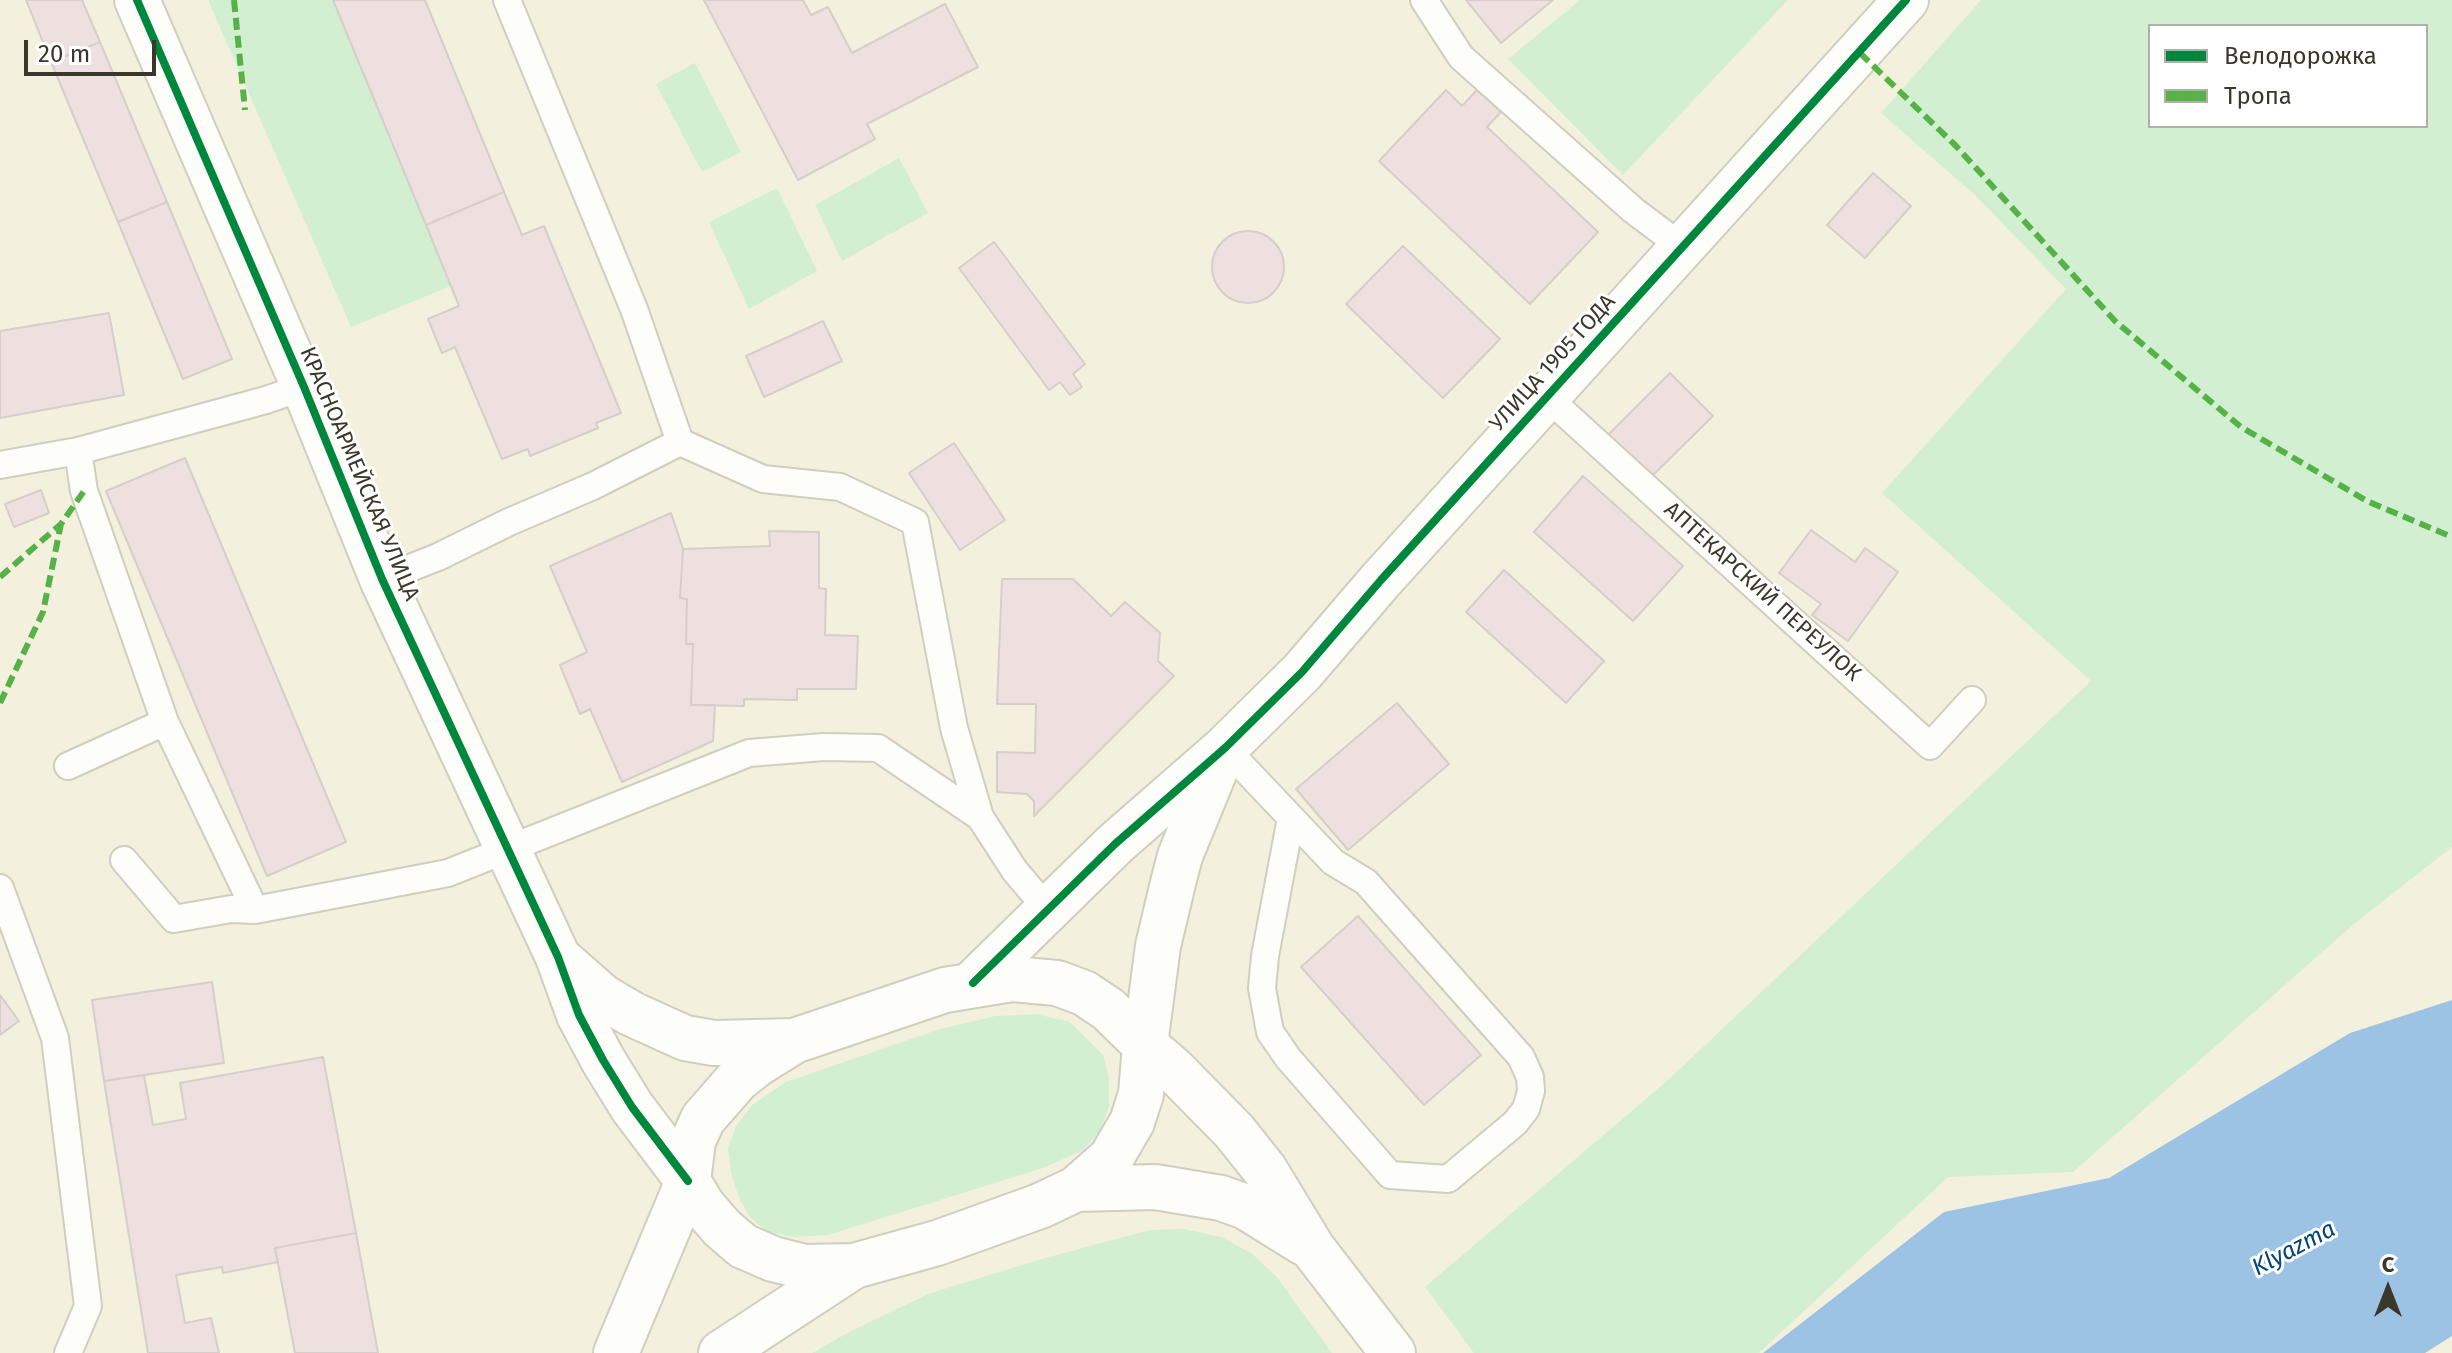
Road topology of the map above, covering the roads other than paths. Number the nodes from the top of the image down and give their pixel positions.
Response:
1 (137, 0) edge
2 (507, 0) edge
3 (1424, 0) edge
4 (1906, 0) edge
5 (1682, 247) junction
6 (304, 387) junction
7 (1547, 397) junction
8 (680, 442) junction
9 (78, 451) junction
10 (0, 465) edge
11 (382, 579) junction
12 (1972, 700) dead end
13 (165, 722) junction
14 (1225, 748) junction
15 (68, 766) dead end
16 (980, 817) junction
17 (1291, 818) junction
18 (506, 849) junction
19 (124, 860) dead end
20 (0, 888) edge
21 (255, 910) junction
22 (1049, 911) junction
23 (558, 957) junction
24 (973, 983) junction
25 (794, 1041) junction
26 (1145, 1045) junction
27 (688, 1181) junction
28 (1076, 1189) junction
29 (1313, 1249) junction
30 (854, 1266) junction
31 (68, 1353) edge
32 (616, 1353) edge
33 (721, 1353) edge
34 (1393, 1353) edge

1 - 6 street, КРАСНОАРМЕЙСКАЯ УЛИЦА
2 - 8 lane
3 - 5 lane
4 - 5 street, УЛИЦА 1905 ГОДА
5 - 7 street, УЛИЦА 1905 ГОДА
6 - 9 lane
6 - 11 street, КРАСНОАРМЕЙСКАЯ УЛИЦА
7 - 12 lane, АПТЕКАРСКИЙ ПЕРЕУЛОК
7 - 14 street, УЛИЦА 1905 ГОДА
8 - 11 lane
8 - 16 lane
9 - 10 lane
9 - 13 lane
11 - 18 street, КРАСНОАРМЕЙСКАЯ УЛИЦА
13 - 15 lane
13 - 21 lane
14 - 17 lane
14 - 22 street, УЛИЦА 1905 ГОДА
14 - 26 street
16 - 18 lane
16 - 22 lane
17 - 17 lane
18 - 21 lane
18 - 23 street, КРАСНОАРМЕЙСКАЯ УЛИЦА
19 - 21 lane
20 - 31 lane
22 - 24 street, УЛИЦА 1905 ГОДА
23 - 25 street
23 - 27 street, КРАСНОАРМЕЙСКАЯ УЛИЦА
24 - 25 street
24 - 26 street
25 - 27 street
26 - 28 street
26 - 29 street
27 - 30 street, КРАСНОАРМЕЙСКАЯ УЛИЦА
27 - 32 street
28 - 29 street
28 - 30 street
29 - 34 street
30 - 33 street

